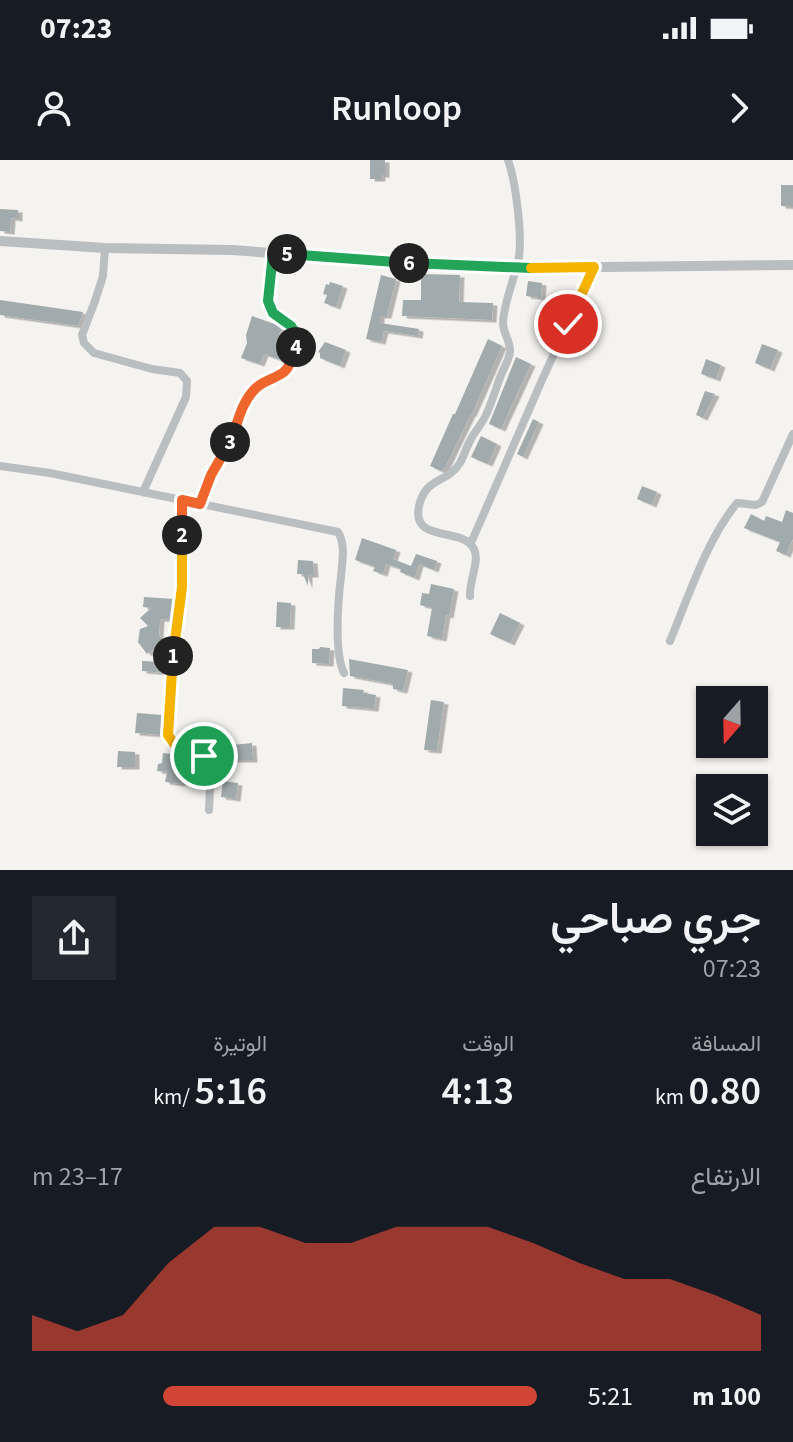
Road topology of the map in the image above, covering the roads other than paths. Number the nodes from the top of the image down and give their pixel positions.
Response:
1 (508, 160) edge
2 (0, 241) edge
3 (105, 248) junction
4 (273, 253) junction
5 (793, 265) edge
6 (594, 267) junction
7 (516, 268) junction
8 (793, 434) edge
9 (0, 466) edge
10 (143, 492) junction
11 (182, 500) junction
12 (200, 504) junction
13 (471, 543) junction
14 (470, 596) dead end
15 (670, 641) dead end
16 (344, 673) dead end
17 (209, 810) dead end

1 - 7 street
2 - 3 street
3 - 4 street
3 - 10 street
4 - 7 street
4 - 12 street
5 - 6 street
6 - 7 street
6 - 13 street
7 - 13 street
8 - 15 street
9 - 10 street
10 - 11 street
11 - 12 street
11 - 17 street
12 - 16 street
13 - 14 street

